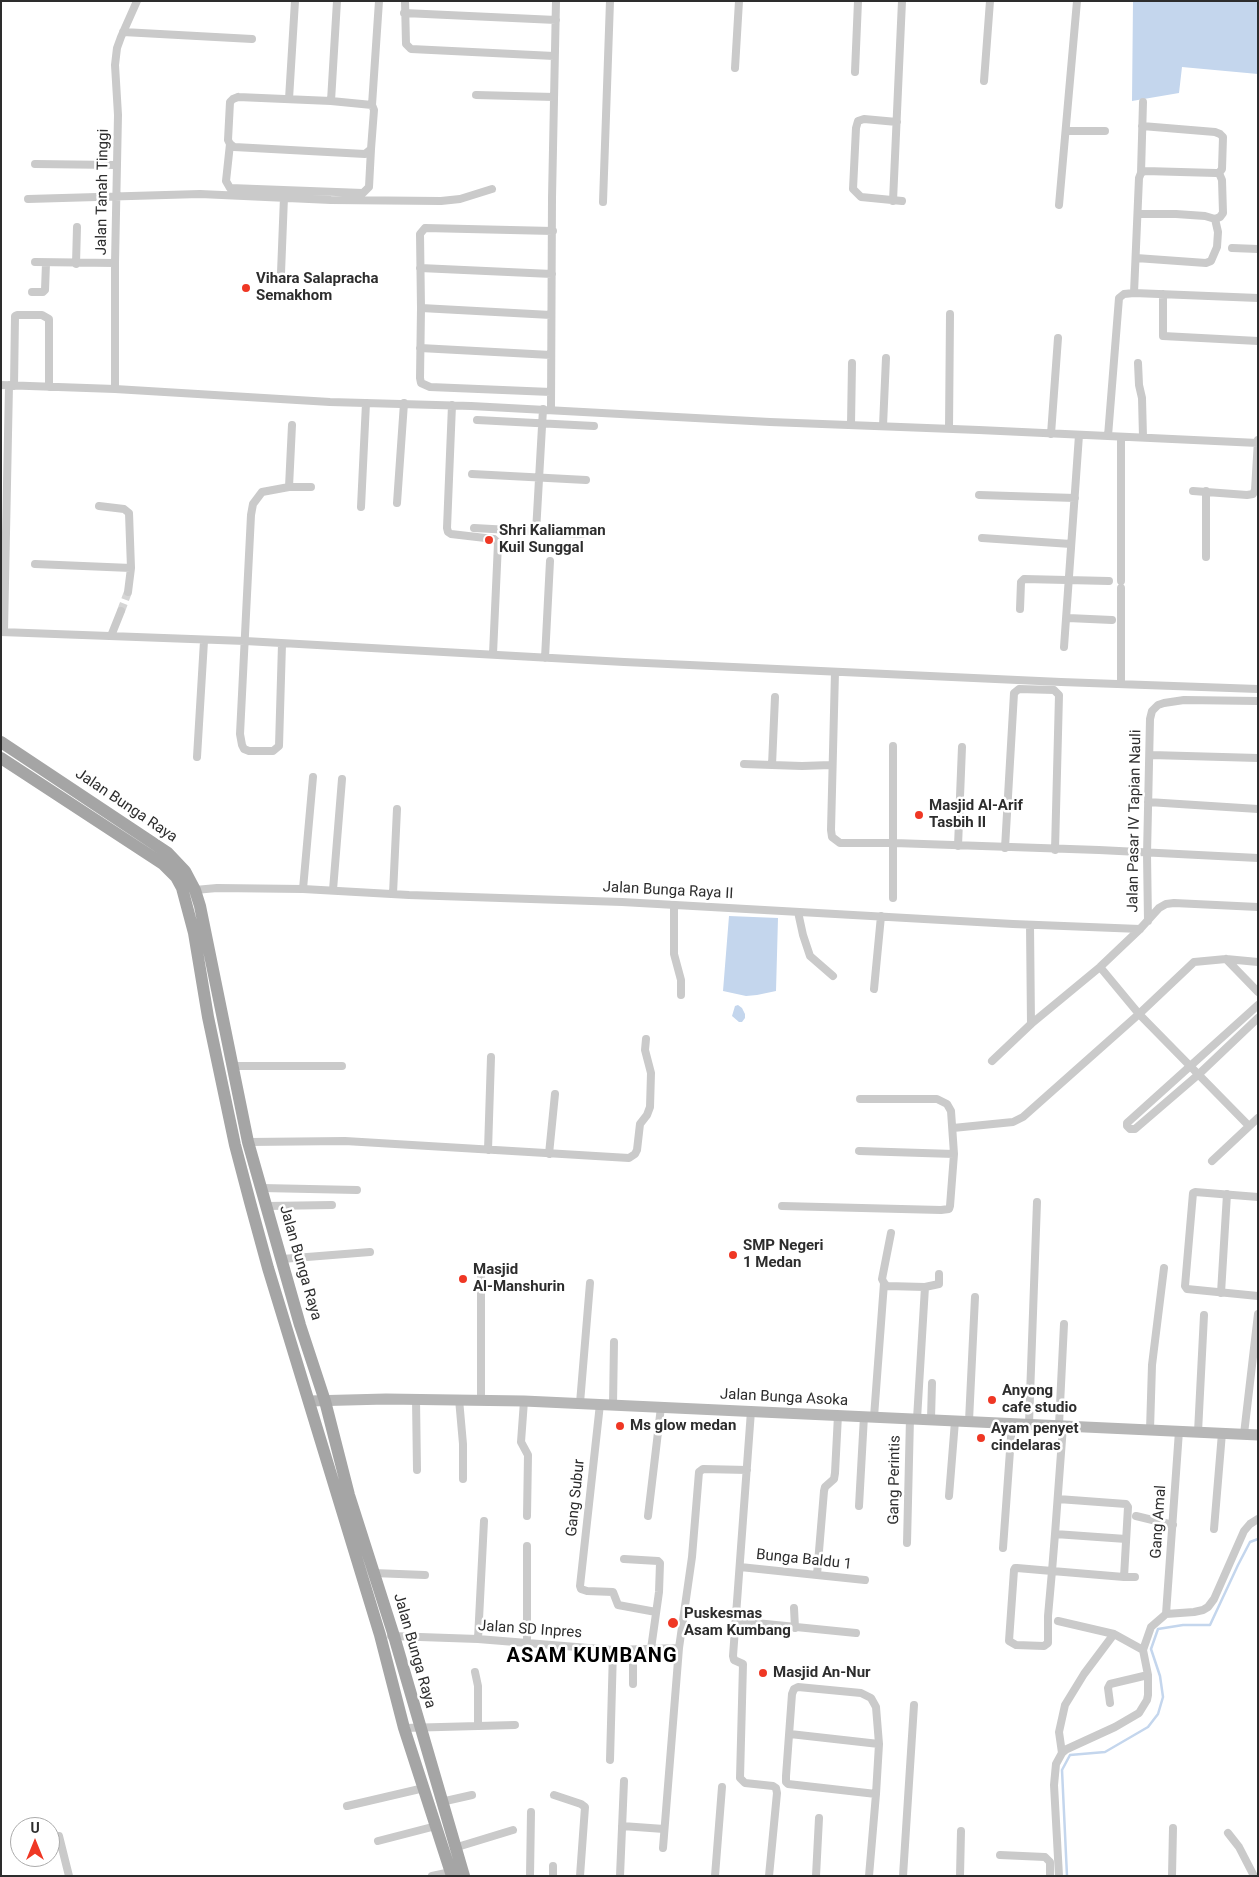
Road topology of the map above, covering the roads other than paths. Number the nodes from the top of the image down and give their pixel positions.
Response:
1 (138, 1) edge
2 (295, 1) edge
3 (337, 1) edge
4 (379, 1) edge
5 (405, 1) edge
6 (556, 1) edge
7 (610, 1) edge
8 (739, 1) edge
9 (858, 1) edge
10 (902, 1) edge
11 (990, 1) edge
12 (1077, 1) edge
13 (404, 13) junction
14 (556, 20) junction
15 (123, 32) junction
16 (252, 39) dead end
17 (554, 56) junction
18 (735, 68) dead end
19 (855, 72) dead end
20 (984, 81) dead end
21 (476, 95) dead end
22 (554, 97) junction
23 (289, 99) junction
24 (331, 101) junction
25 (1142, 102) dead end
26 (372, 105) junction
27 (897, 122) junction
28 (1142, 126) junction
29 (1105, 130) dead end
30 (1066, 131) junction
31 (230, 144) junction
32 (371, 149) junction
33 (36, 164) dead end
34 (116, 165) junction
35 (1141, 173) junction
36 (1219, 173) junction
37 (492, 189) dead end
38 (116, 196) junction
39 (284, 197) junction
40 (28, 199) dead end
41 (893, 200) junction
42 (902, 200) dead end
43 (603, 202) dead end
44 (1059, 205) dead end
45 (1138, 214) junction
46 (1216, 218) junction
47 (77, 227) dead end
48 (552, 231) junction
49 (1232, 248) dead end
50 (1258, 249) edge
51 (1136, 258) junction
52 (35, 262) dead end
53 (46, 263) junction
54 (115, 263) junction
55 (76, 264) junction
56 (420, 268) junction
57 (281, 273) dead end
58 (552, 274) junction
59 (32, 292) dead end
60 (1134, 293) junction
61 (1163, 294) junction
62 (1258, 298) edge
63 (421, 308) junction
64 (950, 314) dead end
65 (551, 315) junction
66 (1058, 338) dead end
67 (1258, 341) edge
68 (420, 348) junction
69 (551, 355) junction
70 (886, 358) dead end
71 (852, 363) dead end
72 (1138, 363) dead end
73 (8, 385) edge
74 (49, 387) junction
75 (115, 389) junction
76 (551, 392) junction
77 (366, 403) junction
78 (404, 404) junction
79 (452, 405) junction
80 (547, 409) junction
81 (477, 420) dead end
82 (542, 423) junction
83 (292, 425) dead end
84 (851, 425) junction
85 (594, 426) dead end
86 (883, 426) junction
87 (949, 428) junction
88 (1051, 434) junction
89 (1079, 435) junction
90 (1108, 436) junction
91 (1121, 437) junction
92 (1144, 438) junction
93 (1258, 442) edge
94 (472, 474) dead end
95 (539, 477) junction
96 (586, 480) dead end
97 (289, 487) junction
98 (311, 487) dead end
99 (1193, 491) dead end
100 (1206, 491) junction
101 (979, 495) dead end
102 (1075, 498) junction
103 (398, 503) dead end
104 (99, 506) dead end
105 (361, 507) dead end
106 (474, 528) dead end
107 (536, 532) junction
108 (582, 534) dead end
109 (982, 538) dead end
110 (1071, 544) junction
111 (1206, 557) dead end
112 (550, 560) dead end
113 (35, 564) dead end
114 (131, 568) junction
115 (1109, 581) dead end
116 (1070, 582) junction
117 (128, 592) tunnel mouth
118 (1020, 609) dead end
119 (121, 611) tunnel mouth
120 (1068, 618) junction
121 (1112, 620) dead end
122 (3, 632) edge
123 (111, 636) junction
124 (204, 640) junction
125 (245, 641) junction
126 (282, 644) junction
127 (1064, 647) dead end
128 (493, 654) junction
129 (545, 658) junction
130 (835, 672) junction
131 (1121, 684) junction
132 (1258, 689) edge
133 (775, 697) dead end
134 (1258, 701) edge
135 (894, 746) dead end
136 (3, 747) edge
137 (962, 747) dead end
138 (1151, 755) junction
139 (196, 757) dead end
140 (1, 758) edge
141 (1258, 758) edge
142 (744, 764) dead end
143 (772, 765) junction
144 (831, 765) junction
145 (313, 777) dead end
146 (342, 779) dead end
147 (1148, 802) junction
148 (397, 809) dead end
149 (1258, 809) edge
150 (894, 844) junction
151 (958, 846) junction
152 (1005, 848) junction
153 (1055, 850) junction
154 (1147, 854) junction
155 (1258, 858) edge
156 (303, 889) junction
157 (195, 890) junction
158 (333, 890) junction
159 (393, 894) junction
160 (893, 898) dead end
161 (674, 905) junction
162 (1258, 907) edge
163 (798, 912) junction
164 (881, 916) junction
165 (1148, 921) junction
166 (1030, 925) junction
167 (1140, 929) junction
168 (1226, 959) junction
169 (1258, 962) edge
170 (1100, 967) junction
171 (833, 976) dead end
172 (874, 989) dead end
173 (1258, 992) edge
174 (681, 995) dead end
175 (1258, 1005) edge
176 (1139, 1014) junction
177 (1258, 1018) edge
178 (1031, 1024) junction
179 (646, 1039) dead end
180 (230, 1052) junction
181 (216, 1054) junction
182 (491, 1057) dead end
183 (992, 1061) dead end
184 (232, 1066) junction
185 (342, 1066) dead end
186 (1190, 1066) junction
187 (1199, 1074) junction
188 (555, 1094) dead end
189 (860, 1098) dead end
190 (1258, 1118) edge
191 (1249, 1126) junction
192 (954, 1128) junction
193 (248, 1142) junction
194 (488, 1150) junction
195 (860, 1151) dead end
196 (549, 1154) junction
197 (954, 1154) junction
198 (1212, 1161) dead end
199 (262, 1188) junction
200 (358, 1190) dead end
201 (1227, 1194) junction
202 (1258, 1197) edge
203 (1037, 1202) dead end
204 (332, 1205) dead end
205 (267, 1206) junction
206 (782, 1206) dead end
207 (891, 1233) dead end
208 (370, 1252) dead end
209 (282, 1259) junction
210 (1164, 1268) dead end
211 (481, 1274) dead end
212 (939, 1274) dead end
213 (590, 1283) dead end
214 (884, 1284) junction
215 (925, 1287) junction
216 (1221, 1293) junction
217 (1258, 1296) edge
218 (976, 1297) dead end
219 (1258, 1314) edge
220 (1204, 1315) dead end
221 (1064, 1324) dead end
222 (614, 1342) dead end
223 (932, 1383) dead end
224 (416, 1399) junction
225 (459, 1399) junction
226 (481, 1400) junction
227 (309, 1401) junction
228 (325, 1401) junction
229 (524, 1401) junction
230 (580, 1403) junction
231 (600, 1404) junction
232 (613, 1404) junction
233 (661, 1407) junction
234 (751, 1411) junction
235 (838, 1415) junction
236 (869, 1416) junction
237 (914, 1419) junction
238 (931, 1419) junction
239 (955, 1420) junction
240 (969, 1421) junction
241 (1012, 1423) junction
242 (1029, 1424) junction
243 (1061, 1425) junction
244 (1150, 1430) junction
245 (1179, 1431) junction
246 (1198, 1432) junction
247 (1222, 1433) junction
248 (1244, 1434) junction
249 (1258, 1435) edge
250 (417, 1470) dead end
251 (747, 1470) junction
252 (463, 1479) dead end
253 (949, 1496) dead end
254 (1058, 1500) junction
255 (860, 1506) dead end
256 (527, 1516) dead end
257 (648, 1516) dead end
258 (1136, 1516) dead end
259 (1258, 1520) edge
260 (484, 1521) dead end
261 (1173, 1525) junction
262 (1214, 1529) dead end
263 (1055, 1534) junction
264 (1126, 1539) junction
265 (907, 1543) dead end
266 (527, 1546) dead end
267 (1003, 1548) dead end
268 (624, 1559) dead end
269 (740, 1567) junction
270 (1052, 1571) junction
271 (373, 1573) junction
272 (425, 1575) dead end
273 (817, 1575) junction
274 (1124, 1577) junction
275 (1135, 1577) dead end
276 (865, 1580) dead end
277 (794, 1608) dead end
278 (656, 1612) junction
279 (1166, 1614) junction
280 (736, 1621) junction
281 (1058, 1621) dead end
282 (795, 1628) junction
283 (856, 1634) dead end
284 (1114, 1634) junction
285 (380, 1635) junction
286 (394, 1636) junction
287 (478, 1639) junction
288 (527, 1644) junction
289 (678, 1648) junction
290 (650, 1649) junction
291 (613, 1650) junction
292 (633, 1650) junction
293 (1144, 1650) junction
294 (475, 1672) dead end
295 (1148, 1675) junction
296 (633, 1684) dead end
297 (1110, 1703) dead end
298 (914, 1705) dead end
299 (515, 1725) dead end
300 (478, 1726) junction
301 (404, 1728) junction
302 (419, 1728) junction
303 (790, 1734) junction
304 (880, 1744) junction
305 (1062, 1753) junction
306 (610, 1760) dead end
307 (624, 1781) dead end
308 (722, 1787) dead end
309 (424, 1788) junction
310 (876, 1794) junction
311 (472, 1795) dead end
312 (554, 1795) dead end
313 (441, 1802) junction
314 (347, 1806) dead end
315 (531, 1812) dead end
316 (819, 1818) dead end
317 (436, 1826) junction
318 (622, 1826) junction
319 (1173, 1828) dead end
320 (664, 1829) junction
321 (513, 1830) dead end
322 (1228, 1833) dead end
323 (60, 1840) edge
324 (378, 1841) dead end
325 (454, 1848) junction
326 (663, 1848) dead end
327 (1000, 1855) dead end
328 (553, 1866) dead end
329 (452, 1874) edge
330 (69, 1876) edge
331 (432, 1876) edge
332 (464, 1876) edge
333 (530, 1876) edge
334 (553, 1876) edge
335 (580, 1876) edge
336 (620, 1876) edge
337 (715, 1876) edge
338 (768, 1876) edge
339 (816, 1876) edge
340 (869, 1876) edge
341 (902, 1876) edge
342 (960, 1876) edge
343 (965, 1876) edge
344 (1050, 1876) edge
345 (1059, 1876) edge
346 (1172, 1876) edge
347 (1254, 1876) edge

1 - 15 street, Jalan Tanah Tinggi
2 - 23 street
3 - 24 street
4 - 26 street
5 - 13 street
6 - 14 street
7 - 43 street
8 - 18 street
9 - 19 street
10 - 27 street
11 - 20 street
12 - 30 street
13 - 14 street
13 - 17 street
14 - 17 street
15 - 16 street
15 - 34 street, Jalan Tanah Tinggi
17 - 22 street
21 - 22 street
22 - 48 street
23 - 24 street
23 - 31 street
24 - 26 street
25 - 28 street
26 - 32 street
27 - 41 street
27 - 41 street
28 - 35 street
28 - 36 street
29 - 30 street
30 - 44 street
31 - 32 street
31 - 32 street
33 - 34 street
34 - 38 street, Jalan Tanah Tinggi
35 - 36 street
35 - 45 street
36 - 46 street
37 - 39 street
38 - 39 street
38 - 40 street
38 - 54 street, Jalan Tanah Tinggi
39 - 57 street
41 - 42 street
45 - 46 street
45 - 51 street
46 - 51 street
47 - 55 street
48 - 56 street
48 - 58 street
49 - 50 street
51 - 60 street
52 - 53 street
53 - 55 street
53 - 59 street
54 - 55 street
54 - 75 street, Jalan Tanah Tinggi
56 - 58 street
56 - 63 street
58 - 65 street
60 - 61 street
60 - 90 street
61 - 62 street
61 - 67 street
63 - 65 street
63 - 68 street
64 - 87 street
65 - 69 street
66 - 88 street
68 - 69 street
68 - 76 street
69 - 76 street
70 - 86 street
71 - 84 street
72 - 92 street
73 - 74 street
73 - 74 street
73 - 122 street
74 - 75 street
75 - 77 street
76 - 80 street
77 - 78 street
77 - 105 street
78 - 79 street
78 - 103 street
79 - 80 street
79 - 128 street
80 - 82 street
80 - 84 street
81 - 82 street
82 - 85 street
82 - 95 street
83 - 97 street
84 - 86 street
86 - 87 street
87 - 88 street
88 - 89 street
89 - 90 street
89 - 102 street
90 - 91 street
91 - 92 street
91 - 131 street
92 - 93 street
93 - 100 street
94 - 95 street
95 - 96 street
95 - 107 street
97 - 98 street
97 - 125 street
99 - 100 street
100 - 111 street
101 - 102 street
102 - 110 street
104 - 114 street
106 - 107 street
107 - 108 street
109 - 110 street
110 - 116 street
112 - 129 street
113 - 114 street
114 - 117 street
115 - 116 street
116 - 118 street
116 - 120 street
119 - 123 street
120 - 121 street
120 - 127 street
122 - 123 street
123 - 124 street
124 - 125 street
124 - 139 street
125 - 126 street
125 - 126 street
126 - 128 street
128 - 129 street
129 - 130 street
130 - 131 street
130 - 144 street
131 - 132 street
133 - 143 street
134 - 138 street, Jalan Pasar IV Tapian Nauli
135 - 150 street
136 - 157 main road, Jalan Bunga Raya
137 - 151 street
138 - 141 street
138 - 147 street, Jalan Pasar IV Tapian Nauli
140 - 181 main road, Jalan Bunga Raya
142 - 143 street
143 - 144 street
144 - 150 street
145 - 156 street
146 - 158 street
147 - 149 street
147 - 154 street, Jalan Pasar IV Tapian Nauli
148 - 159 street
150 - 151 street
150 - 160 street
151 - 152 street
152 - 153 street
152 - 153 street
153 - 154 street
154 - 155 street
154 - 165 street, Jalan Pasar IV Tapian Nauli
156 - 157 street, Jalan Bunga Raya II
156 - 158 street, Jalan Bunga Raya II
157 - 180 main road, Jalan Bunga Raya
158 - 159 street, Jalan Bunga Raya II
159 - 161 street, Jalan Bunga Raya II
161 - 163 street, Jalan Bunga Raya II
161 - 174 street
162 - 165 street
163 - 164 street, Jalan Bunga Raya II
163 - 171 street
164 - 166 street, Jalan Bunga Raya II
164 - 172 street
165 - 167 street
166 - 167 street, Jalan Bunga Raya II
166 - 178 street
167 - 170 street
168 - 169 street
168 - 173 street
168 - 176 street
170 - 176 street
170 - 178 street
175 - 186 street
176 - 186 street
176 - 192 street
177 - 187 street
178 - 183 street
179 - 196 street
180 - 181 main road
180 - 184 main road, Jalan Bunga Raya
181 - 227 main road, Jalan Bunga Raya
182 - 194 street
184 - 185 street
184 - 193 main road, Jalan Bunga Raya
186 - 187 street
186 - 187 street
187 - 191 street
188 - 196 street
189 - 192 street
190 - 191 street
191 - 198 street
192 - 197 street
193 - 194 street
193 - 199 main road, Jalan Bunga Raya
194 - 196 street
195 - 197 street
197 - 206 street
199 - 200 street
199 - 205 main road, Jalan Bunga Raya
201 - 202 street
201 - 216 street
201 - 216 street
203 - 242 street
204 - 205 street
205 - 209 main road, Jalan Bunga Raya
207 - 214 street
208 - 209 street
209 - 228 main road, Jalan Bunga Raya
210 - 244 street
211 - 226 street
212 - 215 street
213 - 230 street
214 - 215 street
214 - 236 street
215 - 237 street, Gang Perintis
216 - 217 street
218 - 240 street
219 - 248 street
220 - 246 street
221 - 243 street
222 - 232 street
223 - 238 street
224 - 225 street, Jalan Bunga Asoka
224 - 228 street, Jalan Bunga Asoka
224 - 250 street
225 - 226 street, Jalan Bunga Asoka
225 - 252 street
226 - 229 street, Jalan Bunga Asoka
227 - 228 street, Jalan Bunga Asoka
227 - 285 main road, Jalan Bunga Raya
228 - 271 main road, Jalan Bunga Raya
229 - 230 street, Jalan Bunga Asoka
229 - 256 street
230 - 231 street, Jalan Bunga Asoka
231 - 232 street, Jalan Bunga Asoka
231 - 278 street, Gang Subur
232 - 233 street, Jalan Bunga Asoka
233 - 234 street, Jalan Bunga Asoka
233 - 257 street
234 - 235 street, Jalan Bunga Asoka
234 - 251 street
235 - 236 street, Jalan Bunga Asoka
235 - 273 street
236 - 237 street, Jalan Bunga Asoka
236 - 255 street
237 - 238 street, Jalan Bunga Asoka
237 - 265 street, Gang Perintis
238 - 239 street, Jalan Bunga Asoka
239 - 240 street, Jalan Bunga Asoka
239 - 253 street
240 - 241 street, Jalan Bunga Asoka
241 - 242 street, Jalan Bunga Asoka
241 - 267 street
242 - 243 street, Jalan Bunga Asoka
243 - 244 street, Jalan Bunga Asoka
243 - 254 street
244 - 245 street, Jalan Bunga Asoka
245 - 246 street, Jalan Bunga Asoka
245 - 261 street, Gang Amal
246 - 247 street, Jalan Bunga Asoka
247 - 248 street, Jalan Bunga Asoka
247 - 262 street
248 - 249 street, Jalan Bunga Asoka
251 - 269 street
251 - 289 street
254 - 263 street
254 - 264 street
258 - 261 street
259 - 279 street
260 - 287 street
261 - 279 street, Gang Amal
263 - 264 street
263 - 270 street
264 - 274 street
266 - 288 street
268 - 278 street
269 - 273 street, Bunga Baldu 1
269 - 280 street
270 - 270 street
270 - 274 street
271 - 272 street
271 - 286 main road, Jalan Bunga Raya
273 - 276 street, Bunga Baldu 1
274 - 275 street
277 - 282 street
278 - 290 street
279 - 293 street
280 - 282 street
280 - 338 street
281 - 284 street
282 - 283 street
284 - 293 street
284 - 305 street
285 - 286 street, Jalan SD Inpres
285 - 301 main road, Jalan Bunga Raya
286 - 287 street, Jalan SD Inpres
286 - 302 main road, Jalan Bunga Raya
287 - 288 street, Jalan SD Inpres
288 - 291 street, Jalan SD Inpres
289 - 290 street, Jalan SD Inpres
289 - 320 street
290 - 292 street, Jalan SD Inpres
291 - 292 street, Jalan SD Inpres
291 - 306 street
292 - 296 street
293 - 295 street
294 - 300 street
295 - 297 street
295 - 305 street
298 - 341 street
299 - 300 street
300 - 302 street
301 - 302 street
301 - 309 main road, Jalan Bunga Raya
302 - 313 main road, Jalan Bunga Raya
303 - 304 street
303 - 304 street
303 - 310 street
304 - 310 street
305 - 345 street
307 - 318 street
308 - 337 street
309 - 314 street
309 - 317 main road, Jalan Bunga Raya
310 - 340 street
311 - 313 street
312 - 335 street
313 - 325 main road, Jalan Bunga Raya
315 - 333 street
316 - 339 street
317 - 324 street
317 - 329 main road, Jalan Bunga Raya
318 - 320 street
318 - 336 street
319 - 346 street
320 - 326 street
321 - 325 street
322 - 347 street
323 - 330 street
325 - 332 main road, Jalan Bunga Raya
327 - 344 street
328 - 334 street
329 - 331 street
342 - 343 street

